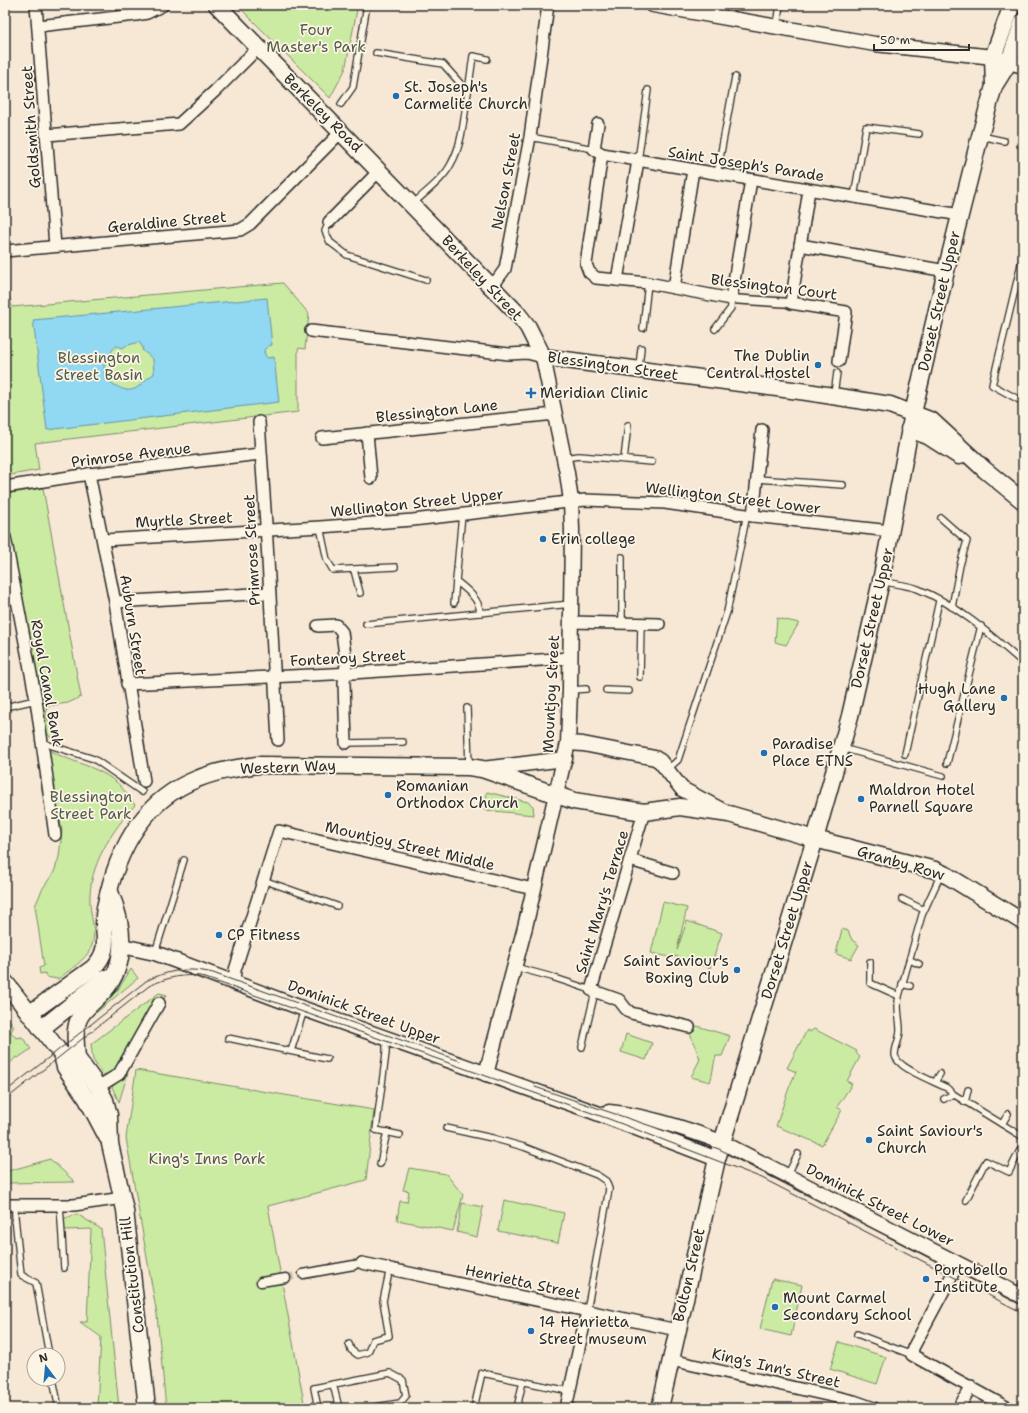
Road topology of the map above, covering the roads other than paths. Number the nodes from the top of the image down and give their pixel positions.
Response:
1 (36, 5) edge
2 (163, 5) edge
3 (216, 5) edge
4 (367, 5) edge
5 (548, 5) edge
6 (653, 5) edge
7 (780, 5) edge
8 (1012, 5) edge
9 (1023, 22) edge
10 (38, 26) junction
11 (777, 27) junction
12 (258, 48) junction
13 (376, 54) dead end
14 (993, 57) junction
15 (487, 59) dead end
16 (1016, 64) edge
17 (734, 77) dead end
18 (994, 86) junction
19 (648, 90) dead end
20 (468, 92) junction
21 (341, 104) dead end
22 (598, 124) dead end
23 (341, 132) junction
24 (919, 134) dead end
25 (47, 135) junction
26 (980, 136) junction
27 (530, 137) junction
28 (1004, 141) dead end
29 (598, 152) junction
30 (638, 161) junction
31 (380, 170) junction
32 (693, 170) junction
33 (717, 174) junction
34 (751, 180) junction
35 (809, 190) junction
36 (854, 197) junction
37 (412, 204) junction
38 (960, 215) junction
39 (329, 222) joint
40 (800, 245) junction
41 (55, 246) junction
42 (5, 251) edge
43 (1023, 256) edge
44 (946, 271) junction
45 (426, 280) dead end
46 (617, 280) junction
47 (648, 283) junction
48 (492, 287) junction
49 (674, 288) junction
50 (731, 299) junction
51 (791, 303) junction
52 (643, 328) dead end
53 (715, 329) dead end
54 (311, 331) dead end
55 (641, 348) dead end
56 (544, 356) junction
57 (838, 367) joint
58 (638, 369) junction
59 (834, 396) junction
60 (1023, 402) edge
61 (913, 413) junction
62 (555, 414) junction
63 (258, 422) dead end
64 (628, 425) dead end
65 (762, 430) dead end
66 (910, 430) junction
67 (367, 433) junction
68 (322, 438) dead end
69 (260, 454) junction
70 (564, 458) junction
71 (624, 459) junction
72 (652, 462) dead end
73 (985, 470) junction
74 (89, 474) junction
75 (371, 478) dead end
76 (757, 478) junction
77 (843, 485) dead end
78 (5, 487) edge
79 (571, 501) junction
80 (1023, 501) edge
81 (462, 514) junction
82 (750, 515) junction
83 (941, 518) dead end
84 (320, 527) junction
85 (266, 531) junction
86 (891, 531) junction
87 (5, 537) edge
88 (104, 540) junction
89 (622, 557) dead end
90 (395, 567) dead end
91 (354, 570) junction
92 (456, 581) junction
93 (881, 581) junction
94 (269, 593) junction
95 (360, 593) dead end
96 (10, 598) edge
97 (939, 601) junction
98 (115, 602) junction
99 (454, 603) dead end
100 (572, 604) junction
101 (952, 607) junction
102 (480, 613) junction
103 (571, 622) junction
104 (622, 622) junction
105 (641, 623) junction
106 (366, 624) dead end
107 (659, 624) dead end
108 (318, 626) dead end
109 (981, 626) junction
110 (570, 658) junction
111 (1023, 662) edge
112 (344, 673) junction
113 (276, 677) junction
114 (640, 677) dead end
115 (127, 684) junction
116 (586, 689) dead end
117 (570, 690) junction
118 (606, 690) dead end
119 (629, 691) dead end
120 (36, 700) junction
121 (5, 707) edge
122 (467, 708) dead end
123 (278, 740) dead end
124 (403, 742) dead end
125 (43, 743) junction
126 (346, 743) joint
127 (568, 743) junction
128 (841, 747) junction
129 (905, 754) dead end
130 (565, 759) junction
131 (947, 763) dead end
132 (476, 768) junction
133 (668, 769) junction
134 (943, 776) dead end
135 (144, 781) dead end
136 (142, 792) dead end
137 (556, 796) junction
138 (644, 812) junction
139 (729, 814) junction
140 (55, 835) dead end
141 (815, 839) junction
142 (184, 860) dead end
143 (630, 860) junction
144 (942, 872) junction
145 (673, 873) dead end
146 (263, 880) junction
147 (533, 889) junction
148 (110, 892) junction
149 (902, 899) dead end
150 (337, 906) dead end
151 (924, 910) junction
152 (1023, 922) edge
153 (122, 946) junction
154 (155, 953) junction
155 (910, 960) junction
156 (870, 962) dead end
157 (919, 964) dead end
158 (514, 967) junction
159 (117, 968) junction
160 (5, 982) edge
161 (234, 983) junction
162 (902, 984) junction
163 (910, 986) dead end
164 (593, 991) junction
165 (899, 996) junction
166 (159, 1003) dead end
167 (304, 1009) junction
168 (29, 1014) junction
169 (689, 1027) dead end
170 (41, 1029) junction
171 (228, 1038) dead end
172 (386, 1038) junction
173 (582, 1047) dead end
174 (291, 1052) junction
175 (69, 1056) junction
176 (327, 1059) dead end
177 (486, 1074) junction
178 (940, 1074) dead end
179 (935, 1082) junction
180 (98, 1087) junction
181 (968, 1090) dead end
182 (953, 1094) junction
183 (944, 1099) dead end
184 (965, 1102) junction
185 (594, 1112) junction
186 (1008, 1114) dead end
187 (1002, 1124) junction
188 (446, 1128) dead end
189 (387, 1132) junction
190 (400, 1135) dead end
191 (1023, 1136) edge
192 (721, 1142) junction
193 (110, 1144) junction
194 (1023, 1144) edge
195 (798, 1154) dead end
196 (717, 1159) junction
197 (380, 1164) dead end
198 (788, 1176) junction
199 (123, 1198) junction
200 (966, 1200) dead end
201 (10, 1205) edge
202 (60, 1205) junction
203 (358, 1264) joint
204 (958, 1264) junction
205 (64, 1268) dead end
206 (390, 1268) junction
207 (303, 1274) tunnel mouth
208 (286, 1278) tunnel mouth
209 (261, 1282) dead end
210 (1021, 1291) edge
211 (587, 1311) junction
212 (677, 1330) junction
213 (857, 1334) dead end
214 (349, 1344) dead end
215 (48, 1347) edge
216 (912, 1355) junction
217 (671, 1360) junction
218 (523, 1382) junction
219 (334, 1384) junction
220 (971, 1386) junction
221 (54, 1387) edge
222 (569, 1391) junction
223 (58, 1408) edge
224 (147, 1408) edge
225 (318, 1408) edge
226 (339, 1408) edge
227 (368, 1408) edge
228 (474, 1408) edge
229 (517, 1408) edge
230 (566, 1408) edge
231 (660, 1408) edge
232 (874, 1408) edge
233 (959, 1408) edge
234 (1008, 1408) edge

1 - 10 street, Goldsmith Street
2 - 10 street
3 - 12 main road, Berkeley Road
4 - 21 lane
5 - 27 street, Nelson Street
6 - 11 street
7 - 11 lane
8 - 14 main road
9 - 16 main road, Dorset Street Upper
10 - 25 street, Goldsmith Street
11 - 14 street
12 - 23 main road, Berkeley Road
12 - 25 street
13 - 20 lane
14 - 16 street
14 - 18 main road, Dorset Street Upper
15 - 20 lane
16 - 18 main road, Dorset Street Upper
17 - 33 lane
18 - 26 main road, Dorset Street Upper
19 - 30 lane
20 - 37 lane
22 - 29 street, Blessington Court
23 - 31 main road, Berkeley Road
23 - 41 street, Geraldine Street
24 - 36 lane
25 - 41 street, Goldsmith Street
26 - 28 lane
26 - 38 main road, Dorset Street Upper
27 - 29 lane, Saint Joseph's Parade
27 - 48 street, Nelson Street
29 - 30 street, Saint Joseph's Parade
29 - 46 street, Blessington Court
30 - 32 street, Saint Joseph's Parade
30 - 46 street
31 - 37 main road, Berkeley Road
31 - 39 street
32 - 33 street, Saint Joseph's Parade
32 - 49 street
33 - 34 street, Saint Joseph's Parade
34 - 35 street, Saint Joseph's Parade
34 - 50 street
35 - 36 street, Saint Joseph's Parade
35 - 40 street
36 - 38 street, Saint Joseph's Parade
37 - 48 main road, Berkeley Street
38 - 44 main road, Dorset Street Upper
39 - 45 lane
40 - 44 street
40 - 51 street
41 - 42 street, Geraldine Street
43 - 60 lane
44 - 61 main road, Dorset Street Upper
46 - 47 street, Blessington Court
47 - 49 street, Blessington Court
47 - 52 lane
48 - 56 main road, Berkeley Street
49 - 50 street, Blessington Court
50 - 51 street, Blessington Court
50 - 53 lane
51 - 57 street, Blessington Court
54 - 56 street, Blessington Street
55 - 58 lane
56 - 58 main road, Blessington Street
56 - 62 street, Mountjoy Street
57 - 59 lane, Blessington Court
58 - 59 main road, Blessington Street
59 - 61 main road, Blessington Street
61 - 66 main road, Dorset Street Upper
61 - 73 main road, Blessington Street
62 - 67 street, Blessington Lane
62 - 70 street, Mountjoy Street
63 - 69 street, Primrose Street
64 - 71 lane
65 - 76 street
66 - 73 main road
66 - 86 main road, Dorset Street Upper
67 - 68 street, Blessington Lane
67 - 75 street
69 - 74 street, Primrose Avenue
69 - 85 street, Primrose Street
70 - 71 lane
70 - 79 street, Mountjoy Street
71 - 72 lane
73 - 80 main road
74 - 78 street, Primrose Avenue
74 - 88 street, Auburn Street
76 - 77 lane
76 - 82 street
79 - 81 street, Wellington Street Upper
79 - 82 street, Wellington Street Lower
79 - 100 street, Mountjoy Street
81 - 84 street, Wellington Street Upper
81 - 92 lane
82 - 86 street, Wellington Street Lower
82 - 133 lane
83 - 101 lane
84 - 85 street, Wellington Street Upper
84 - 91 lane
85 - 88 street, Myrtle Street
85 - 94 street, Primrose Street
86 - 93 main road, Dorset Street Upper
87 - 96 street, Royal Canal Bank
88 - 98 street, Auburn Street
89 - 104 lane
90 - 91 lane
91 - 95 lane
92 - 99 lane
92 - 102 lane
93 - 97 lane
93 - 128 main road, Dorset Street Upper
94 - 98 street
94 - 113 street, Primrose Street
96 - 120 street, Royal Canal Bank
97 - 101 lane
97 - 129 lane
98 - 115 street, Auburn Street
100 - 102 lane
100 - 103 street, Mountjoy Street
101 - 109 lane
102 - 106 lane
103 - 104 street
103 - 110 street, Mountjoy Street
104 - 105 street
105 - 107 street
105 - 114 lane
108 - 112 street
109 - 111 lane
109 - 131 lane
110 - 112 street, Fontenoy Street
110 - 117 street, Mountjoy Street
112 - 113 street, Fontenoy Street
112 - 126 street
113 - 115 street, Fontenoy Street
113 - 123 street, Primrose Street
115 - 135 street, Auburn Street
116 - 117 lane
117 - 127 street, Mountjoy Street
118 - 119 lane
120 - 121 lane
120 - 125 street, Royal Canal Bank
122 - 132 lane
124 - 126 lane
125 - 136 lane
125 - 140 street, Royal Canal Bank
127 - 130 street, Mountjoy Street
127 - 133 street
128 - 134 lane
128 - 141 main road, Dorset Street Upper
130 - 132 street, Western Way
130 - 137 street, Mountjoy Street
132 - 137 main road, Western Way
132 - 148 main road, Western Way
133 - 139 street
137 - 138 main road, Western Way
137 - 147 street, Mountjoy Street
138 - 139 main road, Western Way
138 - 143 street, Saint Mary's Terrace
139 - 141 main road, Granby Row
141 - 144 main road, Granby Row
141 - 192 main road, Dorset Street Upper
142 - 154 lane
143 - 145 street
143 - 164 street, Saint Mary's Terrace
144 - 151 lane
144 - 152 main road, Granby Row
146 - 147 street, Mountjoy Street Middle
146 - 150 lane
146 - 161 street
147 - 158 street, Mountjoy Street
148 - 153 main road, Western Way
148 - 168 main road, Western Way
149 - 151 lane
151 - 155 lane
153 - 154 street, Dominick Street Upper
153 - 159 main road, Western Way
154 - 161 street, Dominick Street Upper
155 - 157 lane
155 - 162 lane
156 - 165 lane
158 - 164 lane
158 - 177 street, Mountjoy Street
159 - 170 main road
159 - 175 main road, Western Way
160 - 168 main road, Constitution Hill
161 - 167 street, Dominick Street Upper
162 - 163 lane
162 - 165 lane
164 - 169 street, Saint Mary's Terrace
164 - 173 lane
165 - 179 lane
166 - 180 street
167 - 172 street, Dominick Street Upper
167 - 174 lane
168 - 170 main road, Constitution Hill
170 - 175 main road, Constitution Hill
171 - 174 lane
172 - 177 street, Dominick Street Upper
172 - 189 lane
174 - 176 lane
175 - 180 main road, Constitution Hill
175 - 193 main road, Constitution Hill
177 - 185 street, Dominick Street Upper
178 - 179 lane
179 - 182 lane
180 - 193 main road, Constitution Hill
181 - 184 lane
182 - 183 lane
182 - 184 lane
184 - 187 lane
185 - 192 street, Dominick Street Upper
185 - 196 street, Dominick Street Upper
186 - 187 lane
187 - 191 lane
188 - 211 lane
189 - 190 lane
189 - 197 lane
192 - 196 main road, Bolton Street
192 - 198 street, Dominick Street Lower
193 - 199 main road, Constitution Hill
194 - 200 lane
195 - 198 lane
196 - 212 main road, Bolton Street
198 - 204 street, Dominick Street Lower
199 - 202 street
199 - 224 main road, Constitution Hill
201 - 202 street
201 - 215 lane
202 - 205 lane
203 - 206 street, Henrietta Street
203 - 207 street
204 - 210 street, Dominick Street Lower
204 - 216 street
206 - 211 street, Henrietta Street
206 - 214 lane
208 - 209 street
211 - 212 street, Henrietta Street
211 - 222 street
212 - 217 main road, Bolton Street
213 - 216 lane
216 - 220 street
217 - 231 main road, Bolton Street
217 - 232 street, King's Inn's Street
218 - 222 lane
218 - 228 lane
218 - 229 lane
219 - 225 lane
219 - 226 lane
219 - 227 lane
220 - 233 street
220 - 234 street
221 - 223 lane
222 - 230 street

